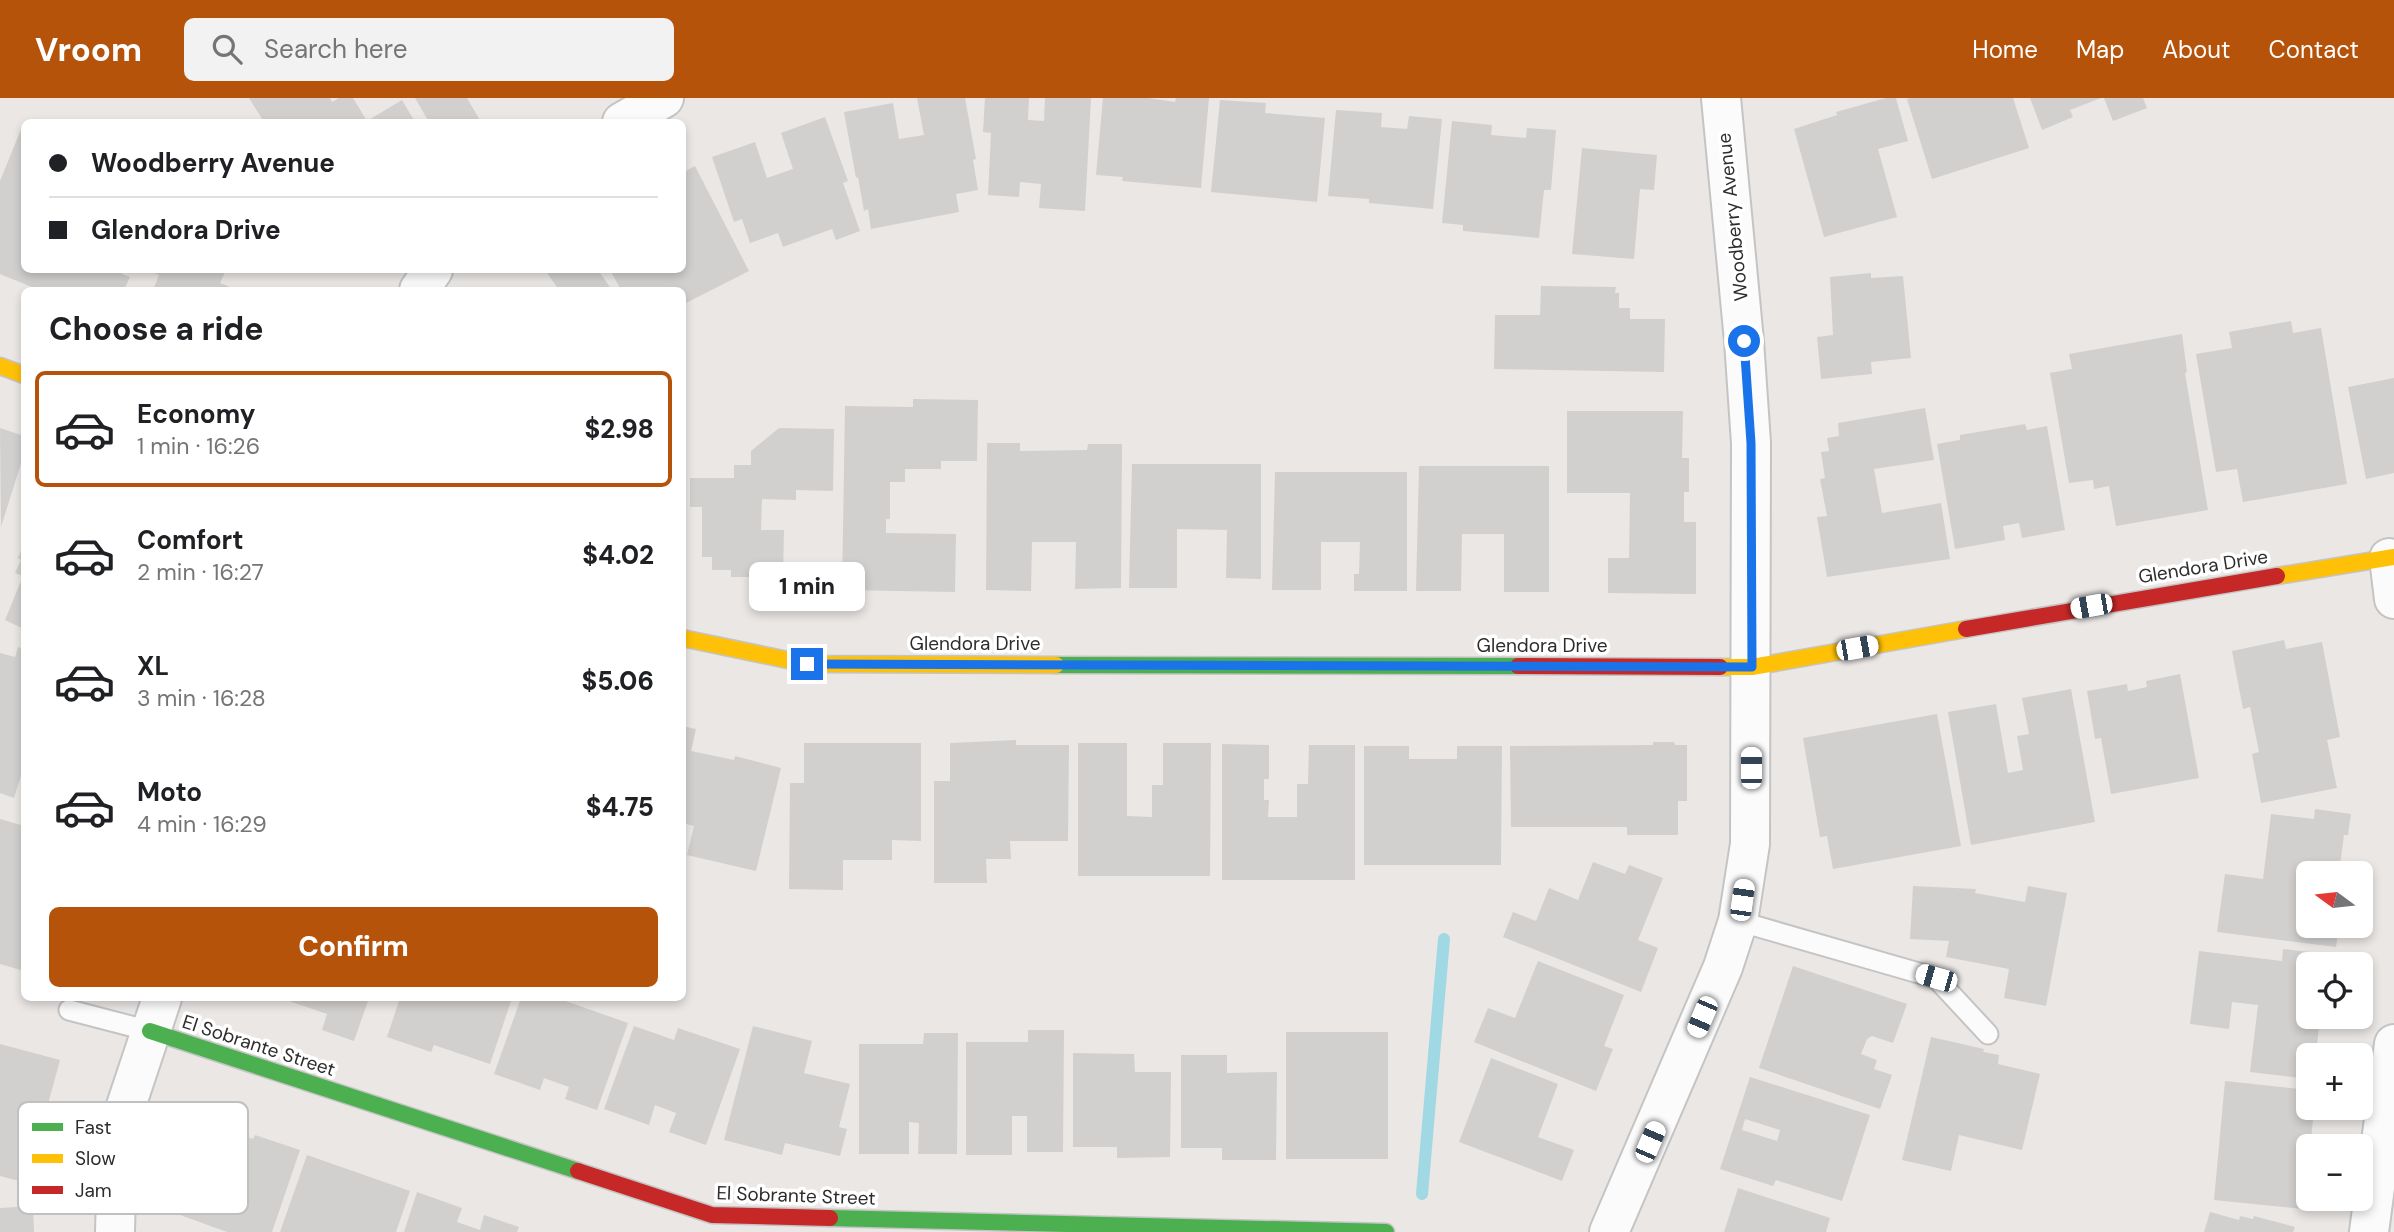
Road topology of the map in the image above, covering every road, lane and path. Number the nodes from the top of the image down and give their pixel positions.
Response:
1 (664, 98) edge
2 (1721, 98) edge
3 (627, 119) edge
4 (0, 366) edge
5 (21, 374) edge
6 (2392, 557) edge
7 (2394, 599) edge
8 (686, 639) edge
9 (1752, 667) junction
10 (1738, 921) junction
11 (69, 1010) dead end
12 (156, 1014) edge
13 (1987, 1034) dead end
14 (2394, 1044) edge
15 (127, 1102) edge
16 (115, 1214) edge
17 (115, 1232) edge
18 (1386, 1232) edge
19 (1609, 1232) edge
20 (2368, 1232) edge

1 - 3 street
2 - 9 street, Woodberry Avenue
4 - 5 street
6 - 7 street
6 - 9 street, Glendora Drive
8 - 9 street, Glendora Drive
9 - 10 street, Woodberry Avenue
10 - 13 lane
10 - 19 street, Woodberry Avenue
11 - 12 lane
12 - 15 street
12 - 18 street, El Sobrante Street
14 - 20 street
16 - 17 street

